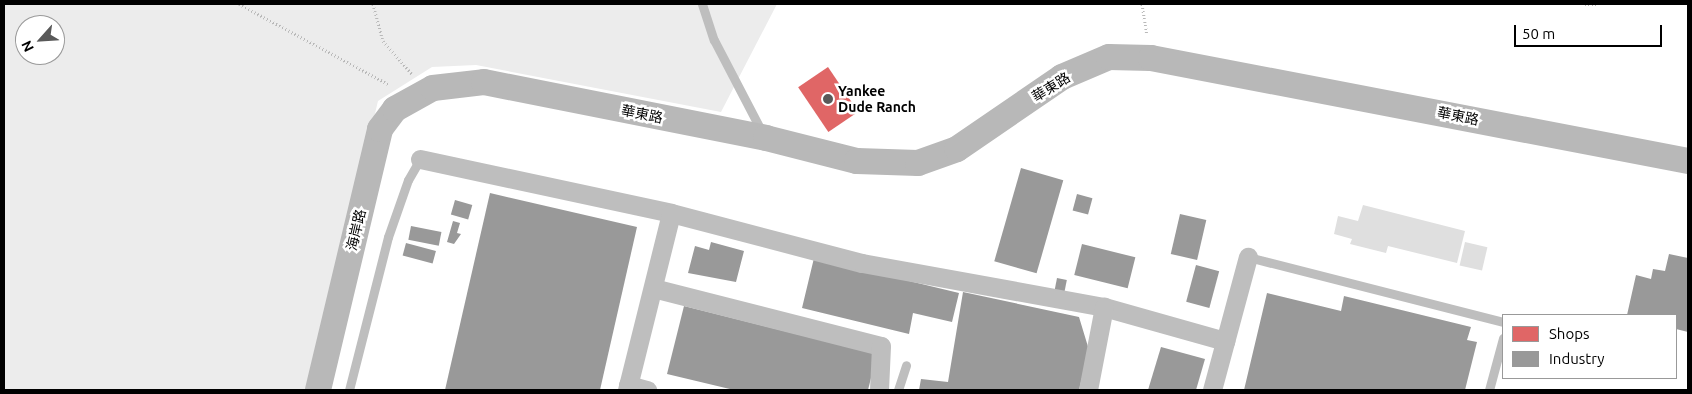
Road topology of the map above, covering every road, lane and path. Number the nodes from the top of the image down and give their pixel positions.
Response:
1 (239, 4) edge
2 (373, 4) edge
3 (702, 4) edge
4 (1142, 4) edge
5 (1585, 4) edge
6 (1597, 4) edge
7 (1152, 58) junction
8 (426, 90) junction
9 (766, 138) junction
10 (420, 159) joint
11 (1688, 161) edge
12 (671, 213) junction
13 (1248, 257) joint
14 (653, 288) junction
15 (1104, 307) junction
16 (1502, 322) edge
17 (1225, 342) junction
18 (1502, 342) edge
19 (906, 365) dead end
20 (627, 388) edge
21 (318, 390) edge
22 (349, 390) edge
23 (647, 390) edge
24 (880, 390) edge
25 (898, 390) edge
26 (1088, 390) edge
27 (1212, 390) edge
28 (1489, 390) edge

1 - 8 path
2 - 8 path
3 - 9 lane
4 - 7 path
5 - 6 path
7 - 9 main road, 華東路
7 - 11 main road, 華東路
8 - 9 main road, 華東路
8 - 21 main road, 海岸路
10 - 12 street
10 - 22 lane
12 - 14 street
12 - 15 street
13 - 16 lane
13 - 17 street
14 - 20 street
14 - 24 street
15 - 17 street
15 - 26 street
17 - 27 street
18 - 28 lane
19 - 25 lane
20 - 23 street

